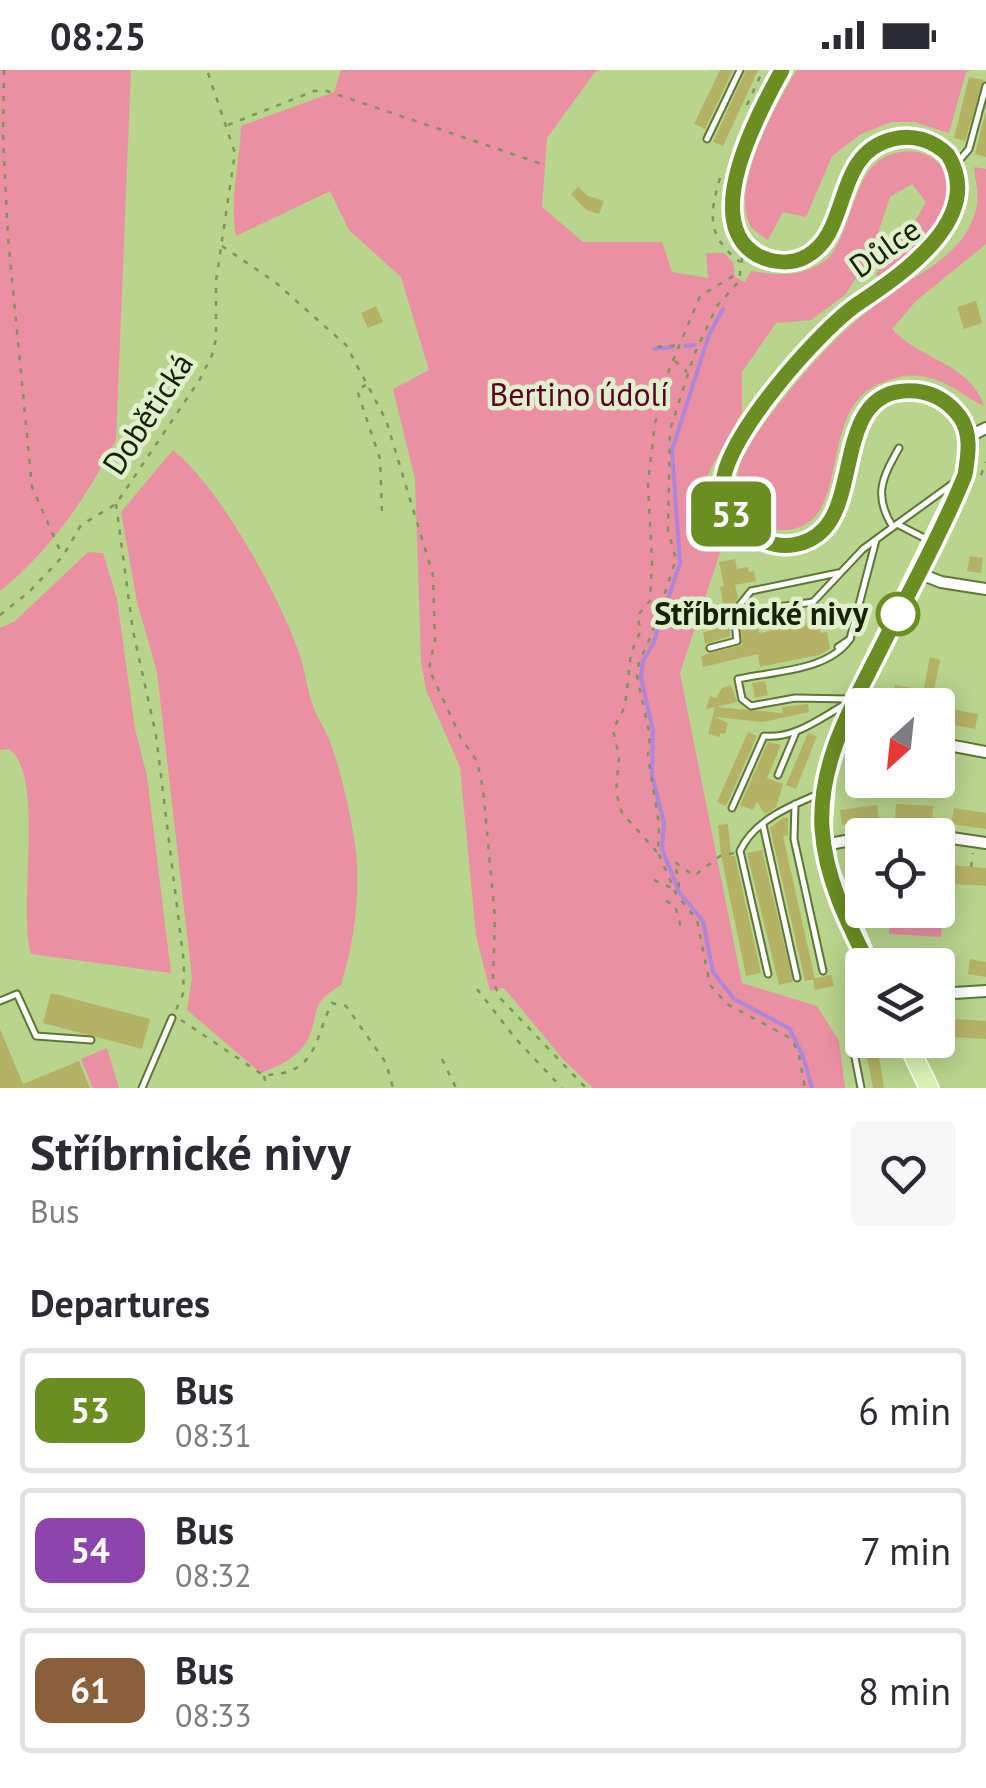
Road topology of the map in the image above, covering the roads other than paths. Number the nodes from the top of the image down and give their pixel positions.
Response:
1 (740, 70) edge
2 (782, 70) edge
3 (986, 86) edge
4 (707, 139) dead end
5 (956, 164) junction
6 (986, 428) edge
7 (968, 436) junction
8 (899, 448) dead end
9 (965, 475) junction
10 (895, 526) junction
11 (877, 539) junction
12 (933, 543) junction
13 (841, 572) junction
14 (918, 572) junction
15 (986, 589) edge
16 (766, 609) dead end
17 (850, 639) junction
18 (838, 647) dead end
19 (710, 648) dead end
20 (860, 688) edge
21 (845, 699) edge
22 (845, 705) edge
23 (845, 720) edge
24 (842, 726) junction
25 (845, 726) edge
26 (796, 732) junction
27 (955, 746) edge
28 (986, 752) edge
29 (778, 776) dead end
30 (824, 792) junction
31 (795, 804) junction
32 (732, 808) dead end
33 (763, 825) junction
34 (845, 841) edge
35 (955, 842) edge
36 (986, 843) edge
37 (824, 845) junction
38 (857, 942) junction
39 (860, 948) edge
40 (823, 971) dead end
41 (768, 974) dead end
42 (797, 978) dead end
43 (986, 991) edge
44 (955, 993) edge
45 (0, 1001) edge
46 (172, 1018) road end
47 (91, 1040) dead end
48 (915, 1058) edge
49 (142, 1088) edge
50 (861, 1088) edge
51 (929, 1088) edge

1 - 4 lane
2 - 5 main road, Důlce
3 - 5 lane
5 - 7 main road, Důlce
6 - 7 street
7 - 9 main road
8 - 10 lane
9 - 10 lane
9 - 12 main road
10 - 11 lane
10 - 12 lane
11 - 13 lane
11 - 17 lane
12 - 14 main road
13 - 16 lane
13 - 19 lane
14 - 15 street
14 - 20 main road
17 - 18 lane
17 - 21 lane
22 - 26 lane
23 - 24 main road
24 - 25 street
24 - 30 main road
26 - 29 lane
26 - 32 lane
27 - 28 street
30 - 31 lane
30 - 37 main road
31 - 33 lane
31 - 40 lane
33 - 41 lane
33 - 42 lane
34 - 37 street
35 - 36 street
37 - 38 main road
38 - 39 main road
38 - 50 lane
43 - 44 street
45 - 47 lane
46 - 49 lane
48 - 51 main road

